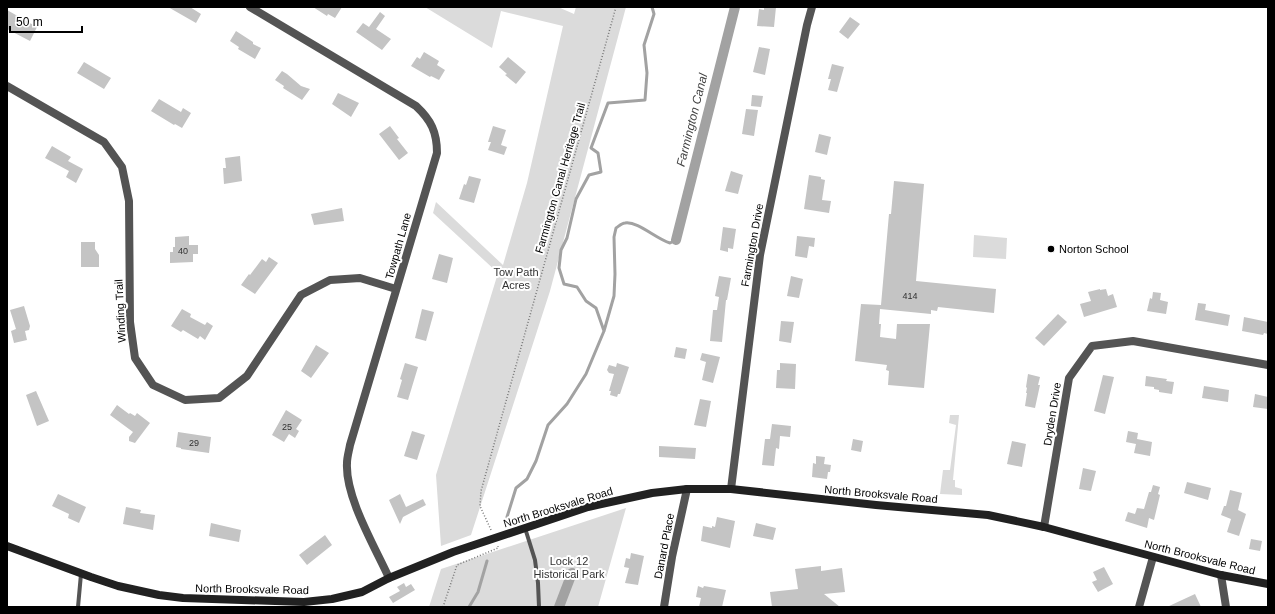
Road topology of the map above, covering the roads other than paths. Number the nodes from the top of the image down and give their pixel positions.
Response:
1 (250, 7) edge
2 (812, 7) edge
3 (7, 86) edge
4 (396, 289) junction
5 (1268, 365) edge
6 (687, 489) junction
7 (731, 489) junction
8 (525, 527) junction
9 (1044, 527) junction
10 (7, 546) edge
11 (1153, 557) junction
12 (80, 574) junction
13 (1221, 575) junction
14 (389, 578) junction
15 (1268, 584) edge
16 (78, 607) edge
17 (539, 607) edge
18 (664, 607) edge
19 (1139, 607) edge
20 (1226, 607) edge

1 - 4 street, Towpath Lane
2 - 7 street, Farmington Drive
3 - 4 street, Winding Trail
4 - 14 street, Towpath Lane
5 - 9 street, Dryden Drive
6 - 7 main road, North Brooksvale Road
6 - 8 main road, North Brooksvale Road
6 - 18 street, Danard Place
7 - 9 main road, North Brooksvale Road
8 - 14 main road, North Brooksvale Road
8 - 17 lane
9 - 11 main road, North Brooksvale Road
10 - 12 main road, North Brooksvale Road
11 - 13 main road, North Brooksvale Road
11 - 19 street
12 - 14 main road, North Brooksvale Road
12 - 16 lane
13 - 15 main road, North Brooksvale Road
13 - 20 street

